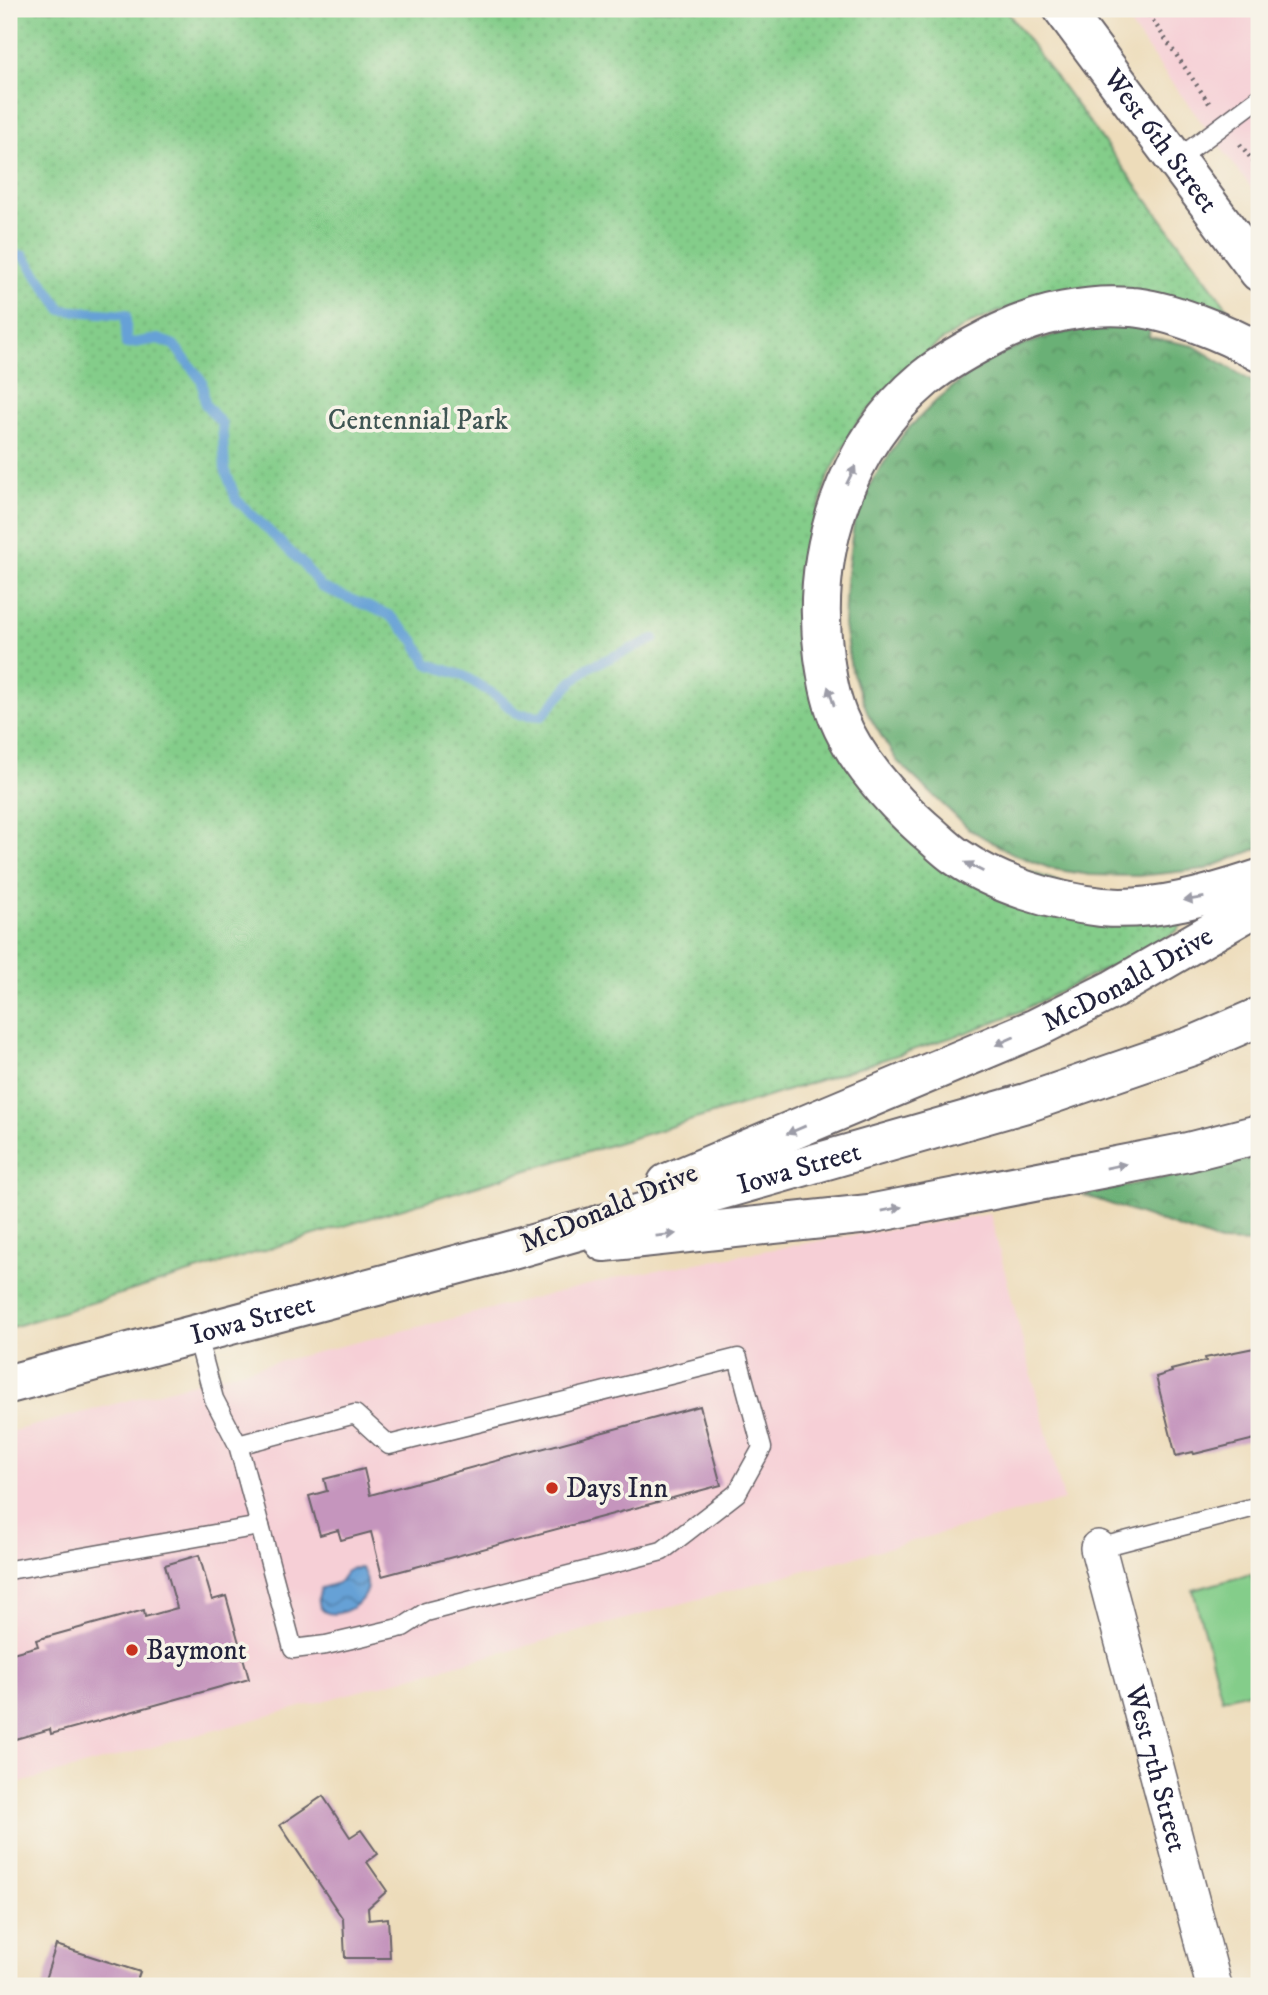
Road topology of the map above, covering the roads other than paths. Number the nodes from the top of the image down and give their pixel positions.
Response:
1 (1063, 9) edge
2 (1259, 98) edge
3 (1175, 161) junction
4 (1259, 272) edge
5 (1259, 352) edge
6 (1259, 879) edge
7 (1259, 905) edge
8 (1259, 1017) edge
9 (1259, 1135) edge
10 (501, 1253) junction
11 (197, 1336) junction
12 (9, 1384) edge
13 (238, 1445) junction
14 (1259, 1506) edge
15 (260, 1526) junction
16 (1098, 1548) joint
17 (9, 1570) edge
18 (1214, 1986) edge

1 - 3 main road, West 6th Street
2 - 3 lane
3 - 4 main road, West 6th Street
6 -> 5 main road
7 -> 10 main road, McDonald Drive
8 - 10 main road, Iowa Street
10 -> 9 main road, McDonald Drive
10 - 11 main road, Iowa Street
11 - 12 main road, Iowa Street
11 - 13 lane
13 - 15 lane
13 - 15 lane
14 - 16 lane
15 - 17 lane
16 - 18 street, West 7th Street

